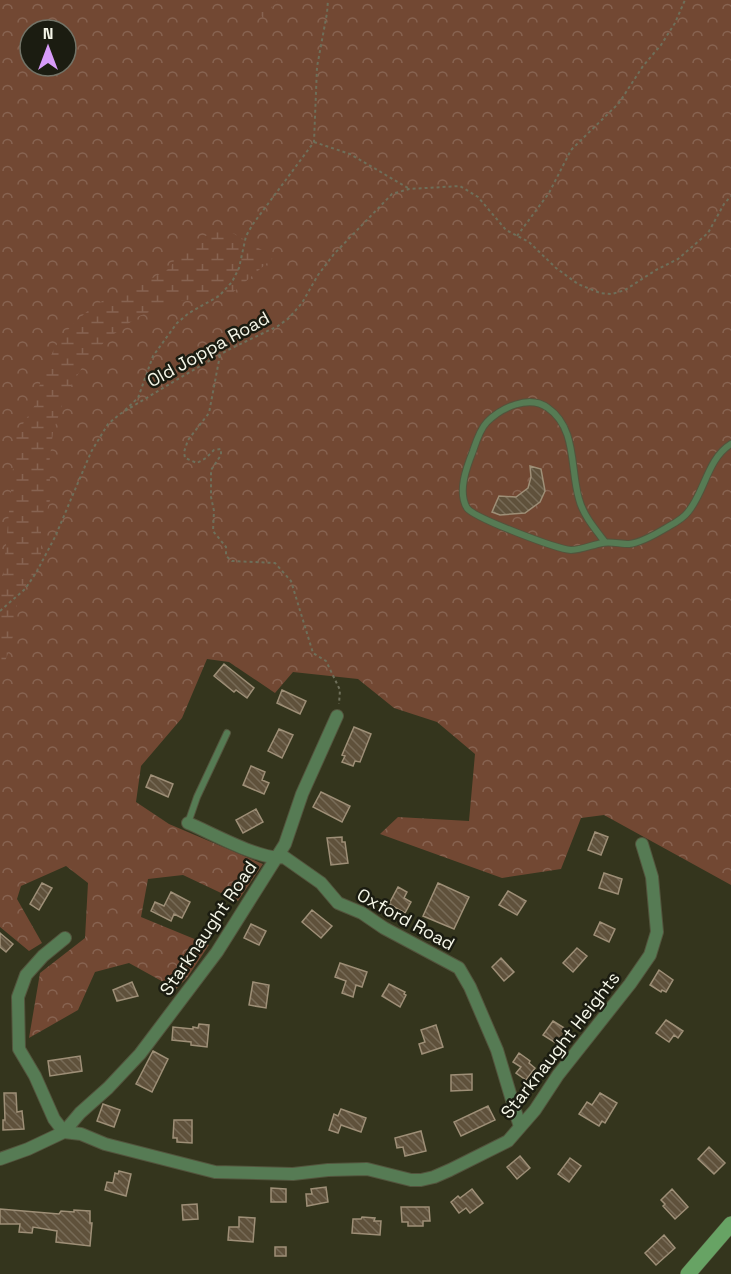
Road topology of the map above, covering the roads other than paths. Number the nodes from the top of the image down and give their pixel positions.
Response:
1 (731, 444) edge
2 (605, 542) junction
3 (337, 716) road end
4 (227, 733) dead end
5 (189, 823) joint
6 (642, 844) dead end
7 (277, 859) junction
8 (65, 938) dead end
9 (520, 1127) junction
10 (64, 1132) junction
11 (0, 1159) edge
12 (731, 1224) edge
13 (688, 1274) edge

1 - 2 lane
2 - 2 lane
3 - 7 street, Starknaught Road
4 - 5 lane
5 - 7 street, Oxford Road
6 - 9 street, Starknaught Heights
7 - 9 street, Oxford Road
7 - 10 street, Starknaught Road
8 - 10 street
9 - 10 street, Starknaught Heights
10 - 11 street
12 - 13 main road

